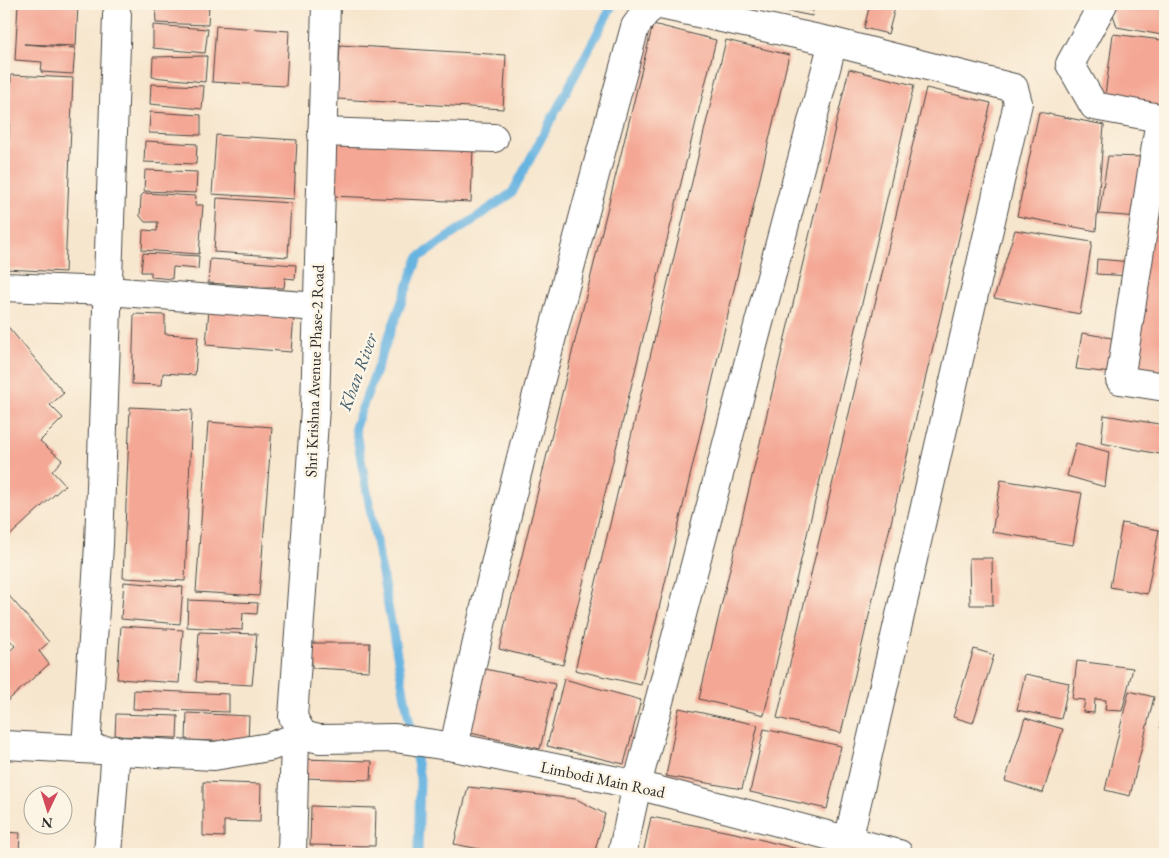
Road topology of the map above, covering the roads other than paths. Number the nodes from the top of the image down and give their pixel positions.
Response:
1 (326, 4) edge
2 (1103, 4) edge
3 (117, 15) dead end
4 (833, 42) junction
5 (1163, 119) edge
6 (322, 132) junction
7 (494, 138) dead end
8 (4, 287) edge
9 (108, 291) junction
10 (318, 307) junction
11 (1165, 387) edge
12 (299, 737) junction
13 (4, 746) edge
14 (450, 746) junction
15 (86, 749) junction
16 (116, 750) junction
17 (637, 785) junction
18 (847, 847) edge
19 (108, 854) edge
20 (292, 854) edge
21 (622, 854) edge
22 (899, 854) edge

1 - 6 street, Shri Krishna Avenue Phase-2 Road
2 - 5 street
3 - 9 street
4 - 14 street
4 - 17 street
4 - 18 street
5 - 11 street
6 - 7 street
6 - 10 street, Shri Krishna Avenue Phase-2 Road
8 - 9 street
9 - 10 street
9 - 15 street
10 - 12 street, Shri Krishna Avenue Phase-2 Road
12 - 14 street, Limbodi Main Road
12 - 16 street
12 - 20 street
13 - 15 street
14 - 17 street, Limbodi Main Road
15 - 16 street
16 - 19 street
17 - 18 street, Limbodi Main Road
17 - 21 street
18 - 22 street, Limbodi Main Road

